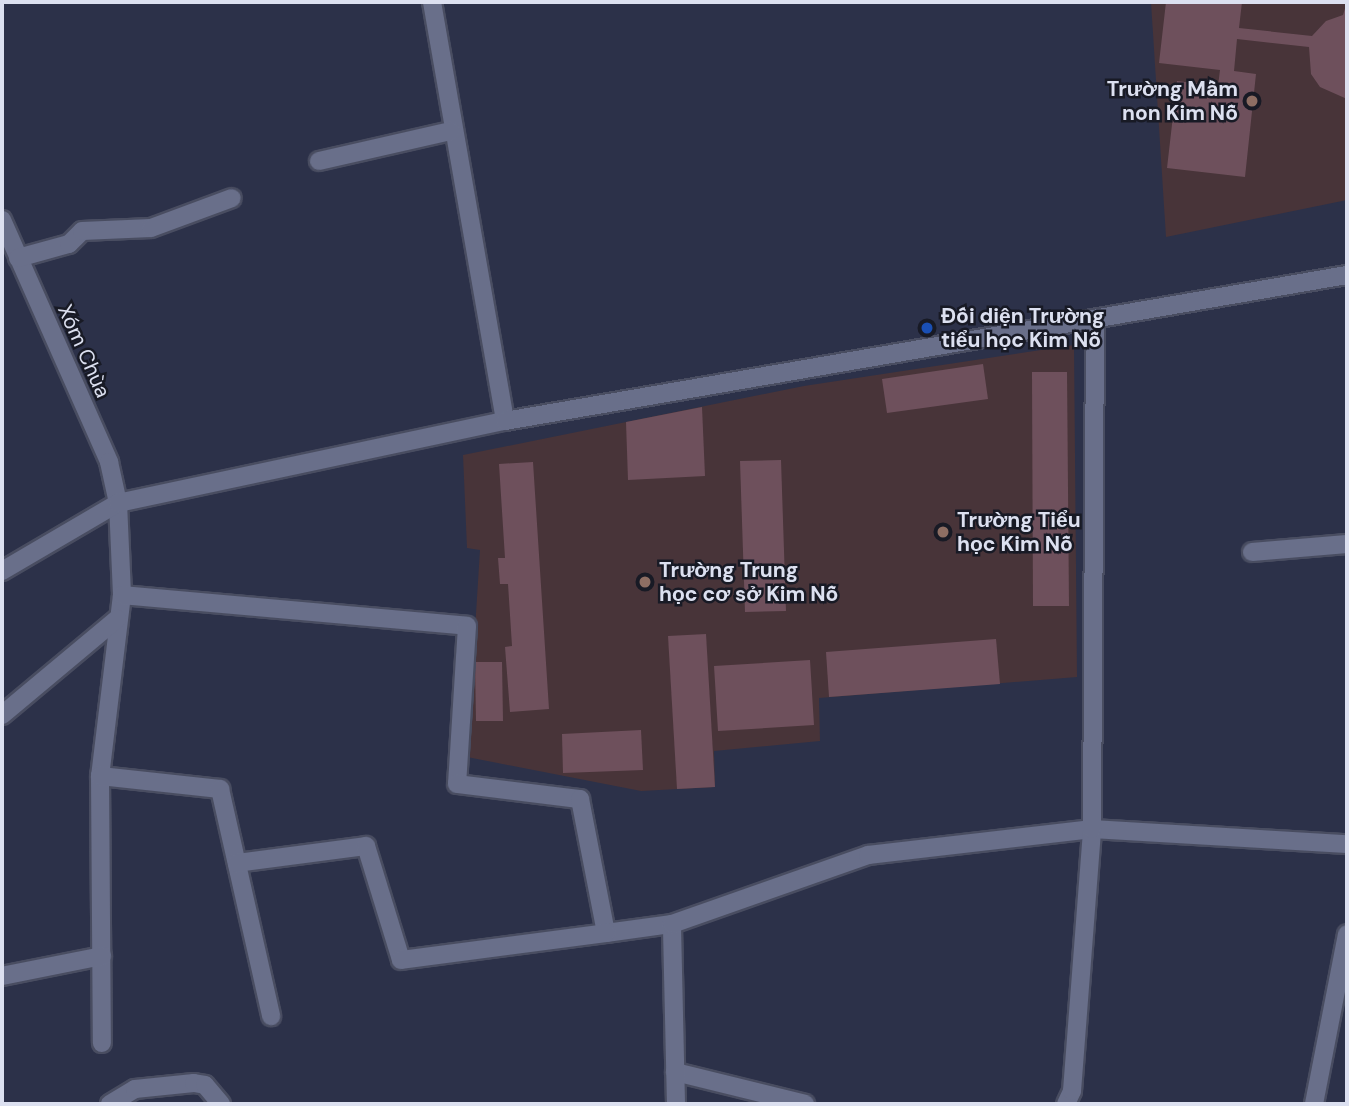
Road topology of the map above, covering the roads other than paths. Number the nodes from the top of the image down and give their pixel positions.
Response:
1 (432, 2) edge
2 (451, 131) junction
3 (319, 161) dead end
4 (232, 198) dead end
5 (2, 220) edge
6 (18, 258) junction
7 (1347, 275) edge
8 (1095, 319) junction
9 (505, 421) junction
10 (118, 503) junction
11 (1347, 544) edge
12 (1252, 552) dead end
13 (2, 571) edge
14 (122, 595) junction
15 (117, 619) junction
16 (2, 715) edge
17 (100, 776) junction
18 (1092, 830) junction
19 (1347, 844) edge
20 (237, 863) junction
21 (672, 924) junction
22 (606, 933) junction
23 (1347, 934) edge
24 (102, 956) junction
25 (2, 976) edge
26 (271, 1016) dead end
27 (102, 1043) dead end
28 (675, 1072) junction
29 (110, 1104) edge
30 (221, 1104) edge
31 (676, 1104) edge
32 (805, 1104) edge
33 (1066, 1104) edge
34 (1314, 1104) edge

1 - 2 street
2 - 3 street
2 - 9 street
4 - 6 street
5 - 6 street, Xóm Chùa
6 - 10 street, Xóm Chùa
7 - 8 street
8 - 9 street
8 - 18 street
9 - 10 street
10 - 13 street
10 - 14 street, Xóm Chùa
11 - 12 street
14 - 15 street, Xóm Chùa
14 - 22 street
15 - 16 street
15 - 17 street, Xóm Chùa
17 - 20 street
17 - 24 street, Xóm Chùa
18 - 19 street
18 - 21 street
18 - 33 street
20 - 22 street
20 - 26 street
21 - 22 street
21 - 28 street
23 - 34 street
24 - 25 street
24 - 27 street, Xóm Chùa
28 - 31 street
28 - 32 street
29 - 30 street

